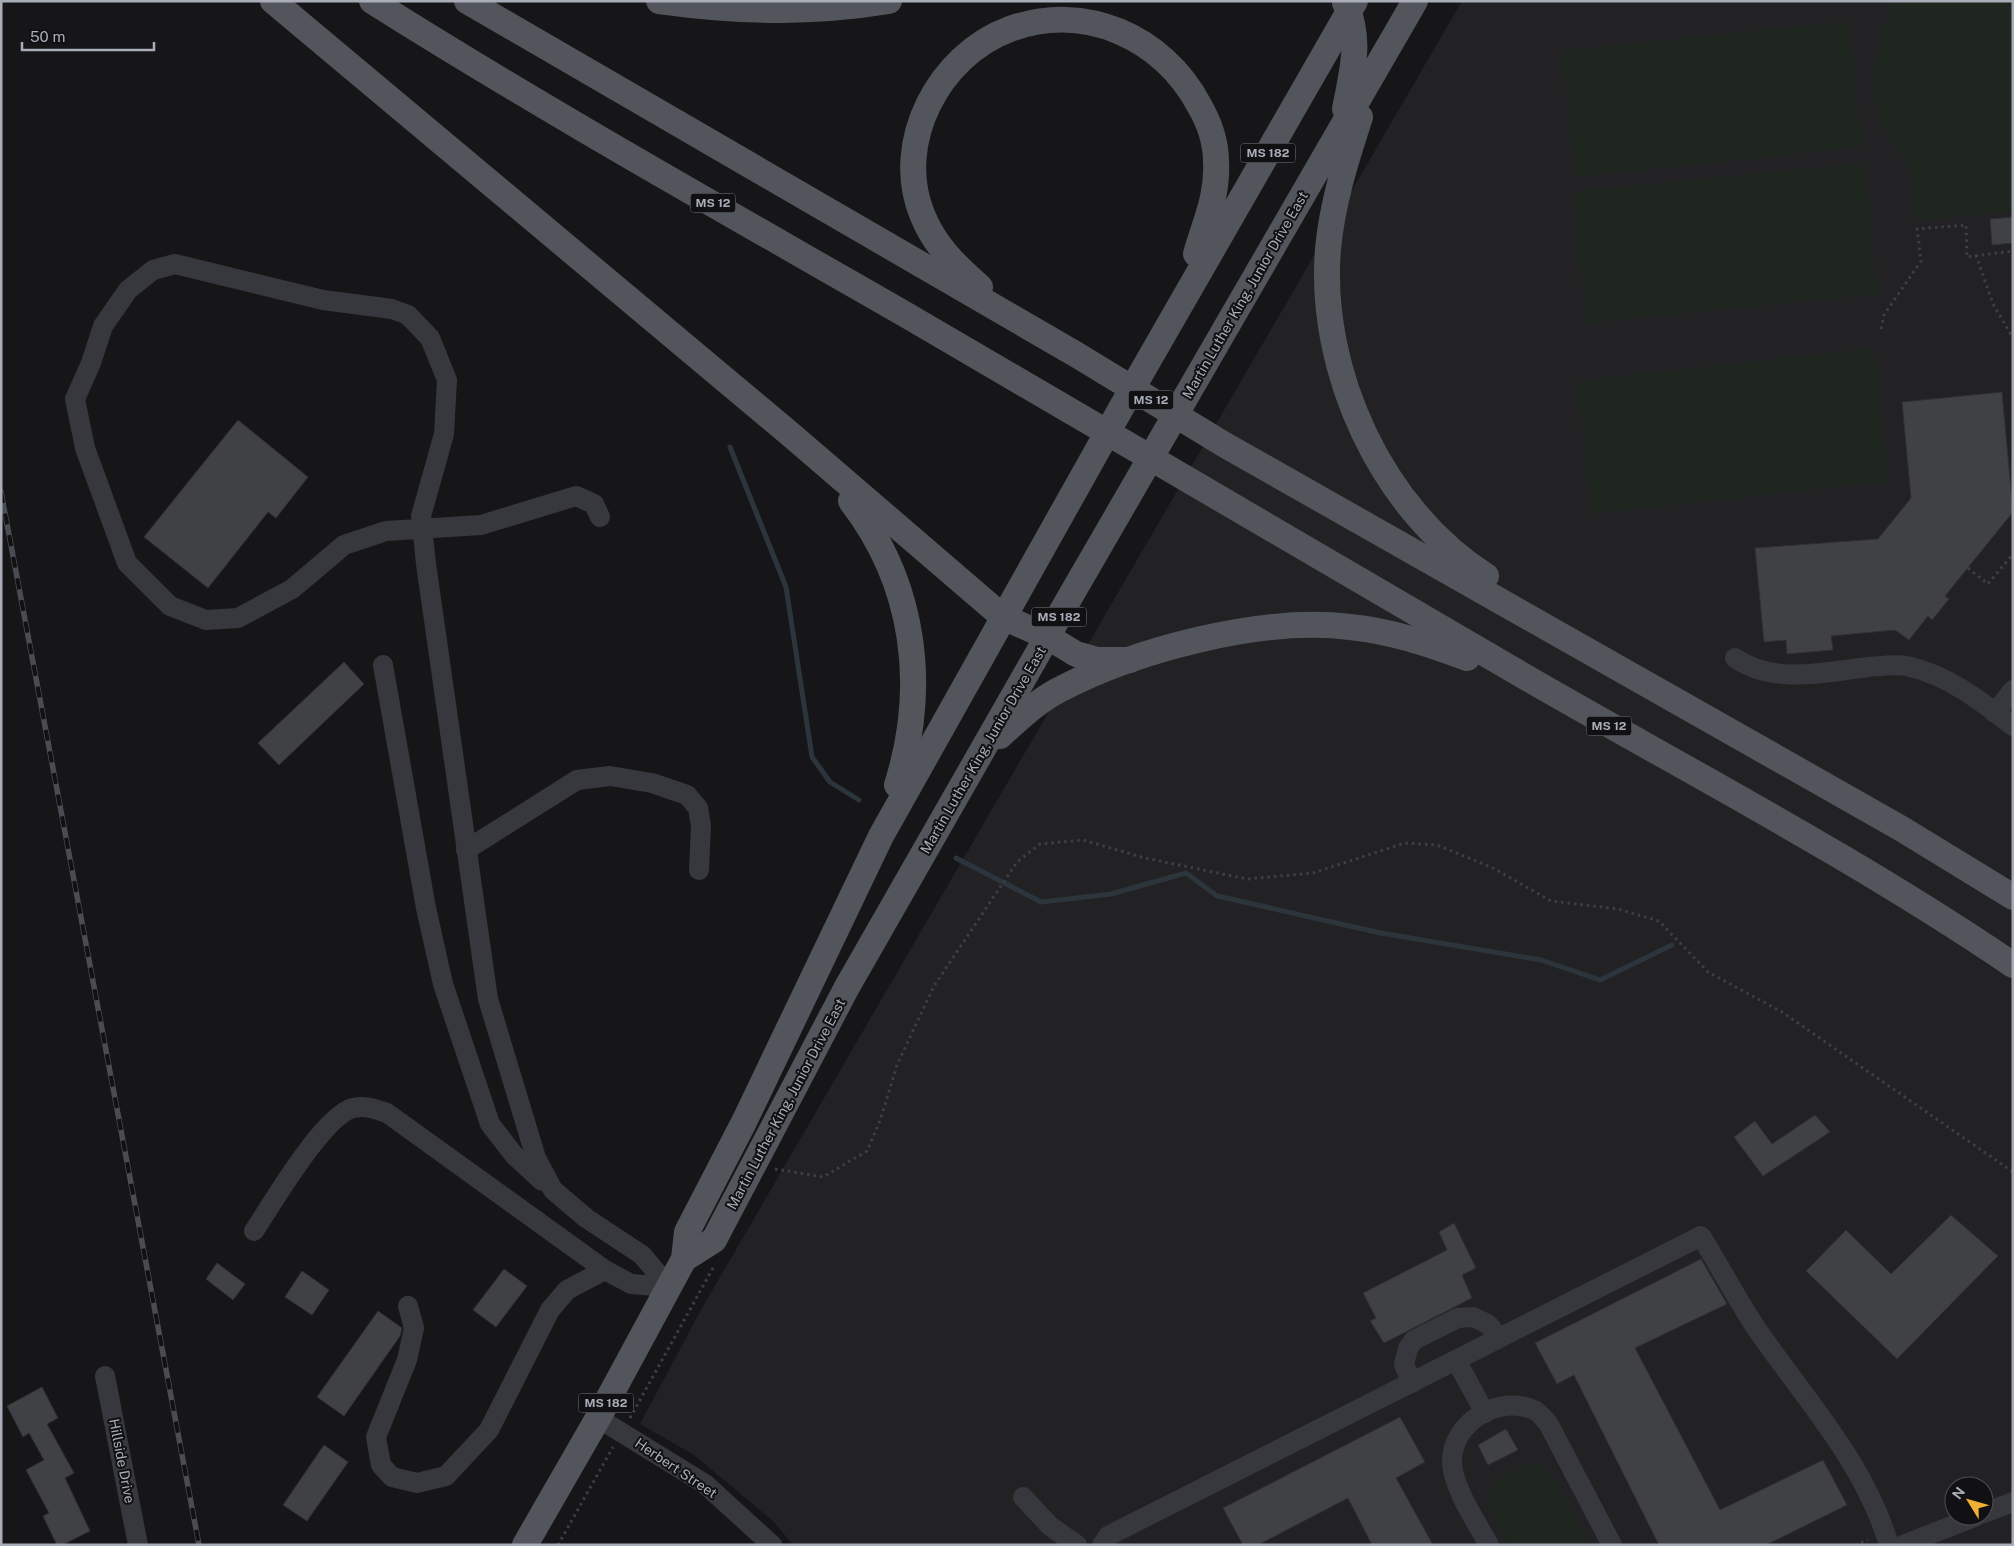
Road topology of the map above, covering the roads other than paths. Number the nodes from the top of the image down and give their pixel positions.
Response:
1 (273, 1) edge
2 (372, 1) edge
3 (466, 1) edge
4 (659, 1) edge
5 (889, 1) edge
6 (1415, 1) edge
7 (1350, 5) edge
8 (1374, 73) junction
9 (1342, 127) junction
10 (1180, 305) junction
11 (1026, 326) junction
12 (823, 464) junction
13 (600, 516) dead end
14 (422, 530) junction
15 (1003, 617) junction
16 (1048, 637) junction
17 (1599, 656) junction
18 (1735, 658) dead end
19 (1130, 660) junction
20 (383, 665) dead end
21 (2013, 690) edge
22 (1995, 712) junction
23 (2013, 726) edge
24 (986, 748) junction
25 (1665, 758) junction
26 (881, 836) junction
27 (466, 850) junction
28 (699, 870) dead end
29 (2009, 896) edge
30 (2013, 964) edge
31 (553, 1190) junction
32 (254, 1231) dead end
33 (684, 1259) junction
34 (606, 1270) junction
35 (669, 1287) junction
36 (408, 1306) dead end
37 (1499, 1338) junction
38 (1456, 1360) junction
39 (105, 1376) dead end
40 (1412, 1383) junction
41 (1485, 1413) junction
42 (598, 1418) junction
43 (1023, 1497) dead end
44 (2013, 1502) edge
45 (1994, 1509) edge
46 (1050, 1526) junction
47 (1951, 1526) edge
48 (138, 1545) edge
49 (525, 1545) edge
50 (772, 1545) edge
51 (1060, 1545) edge
52 (1077, 1545) edge
53 (1102, 1545) edge
54 (1489, 1545) edge
55 (1612, 1545) edge
56 (1889, 1545) edge
57 (1903, 1545) edge

1 - 12 main road
2 - 25 main road, MS 12
3 - 11 main road, MS 12
4 - 5 main road
6 - 8 main road, Martin Luther King, Junior Drive East / MS 182
7 - 9 main road
7 - 10 main road, Martin Luther King, Junior Drive East / MS 182
8 - 9 main road, Martin Luther King, Junior Drive East / MS 182
8 - 17 main road
9 - 16 main road, Martin Luther King, Junior Drive East / MS 182
10 - 11 main road
10 - 15 main road, Martin Luther King, Junior Drive East / MS 182
11 - 17 main road, MS 12
12 - 15 main road
12 - 26 main road
13 - 14 street
14 - 14 street
14 - 27 street
15 - 16 main road
15 - 26 main road, Martin Luther King, Junior Drive East / MS 182
16 - 19 main road
16 - 24 main road, Martin Luther King, Junior Drive East / MS 182
17 - 29 main road, MS 12
18 - 22 street
19 - 24 main road
19 - 25 main road
20 - 31 street
21 - 22 street
22 - 23 street
24 - 33 main road, Martin Luther King, Junior Drive East / MS 182
25 - 30 main road, MS 12
26 - 33 main road, Martin Luther King, Junior Drive East / MS 182
27 - 28 street
27 - 31 street
31 - 35 street
32 - 34 street
33 - 35 main road, Martin Luther King, Junior Drive East / MS 182
34 - 35 street
34 - 36 street
35 - 42 main road, Martin Luther King, Junior Drive East / MS 182
37 - 38 street
37 - 40 street
37 - 56 street
38 - 40 street
38 - 41 street
39 - 48 street, Hillside Drive
40 - 53 street
41 - 54 street
41 - 55 street
42 - 49 main road, Martin Luther King, Junior Drive East / MS 182
42 - 50 street, Herbert Street
43 - 46 street
44 - 45 street
46 - 51 street
46 - 52 street
47 - 57 street

